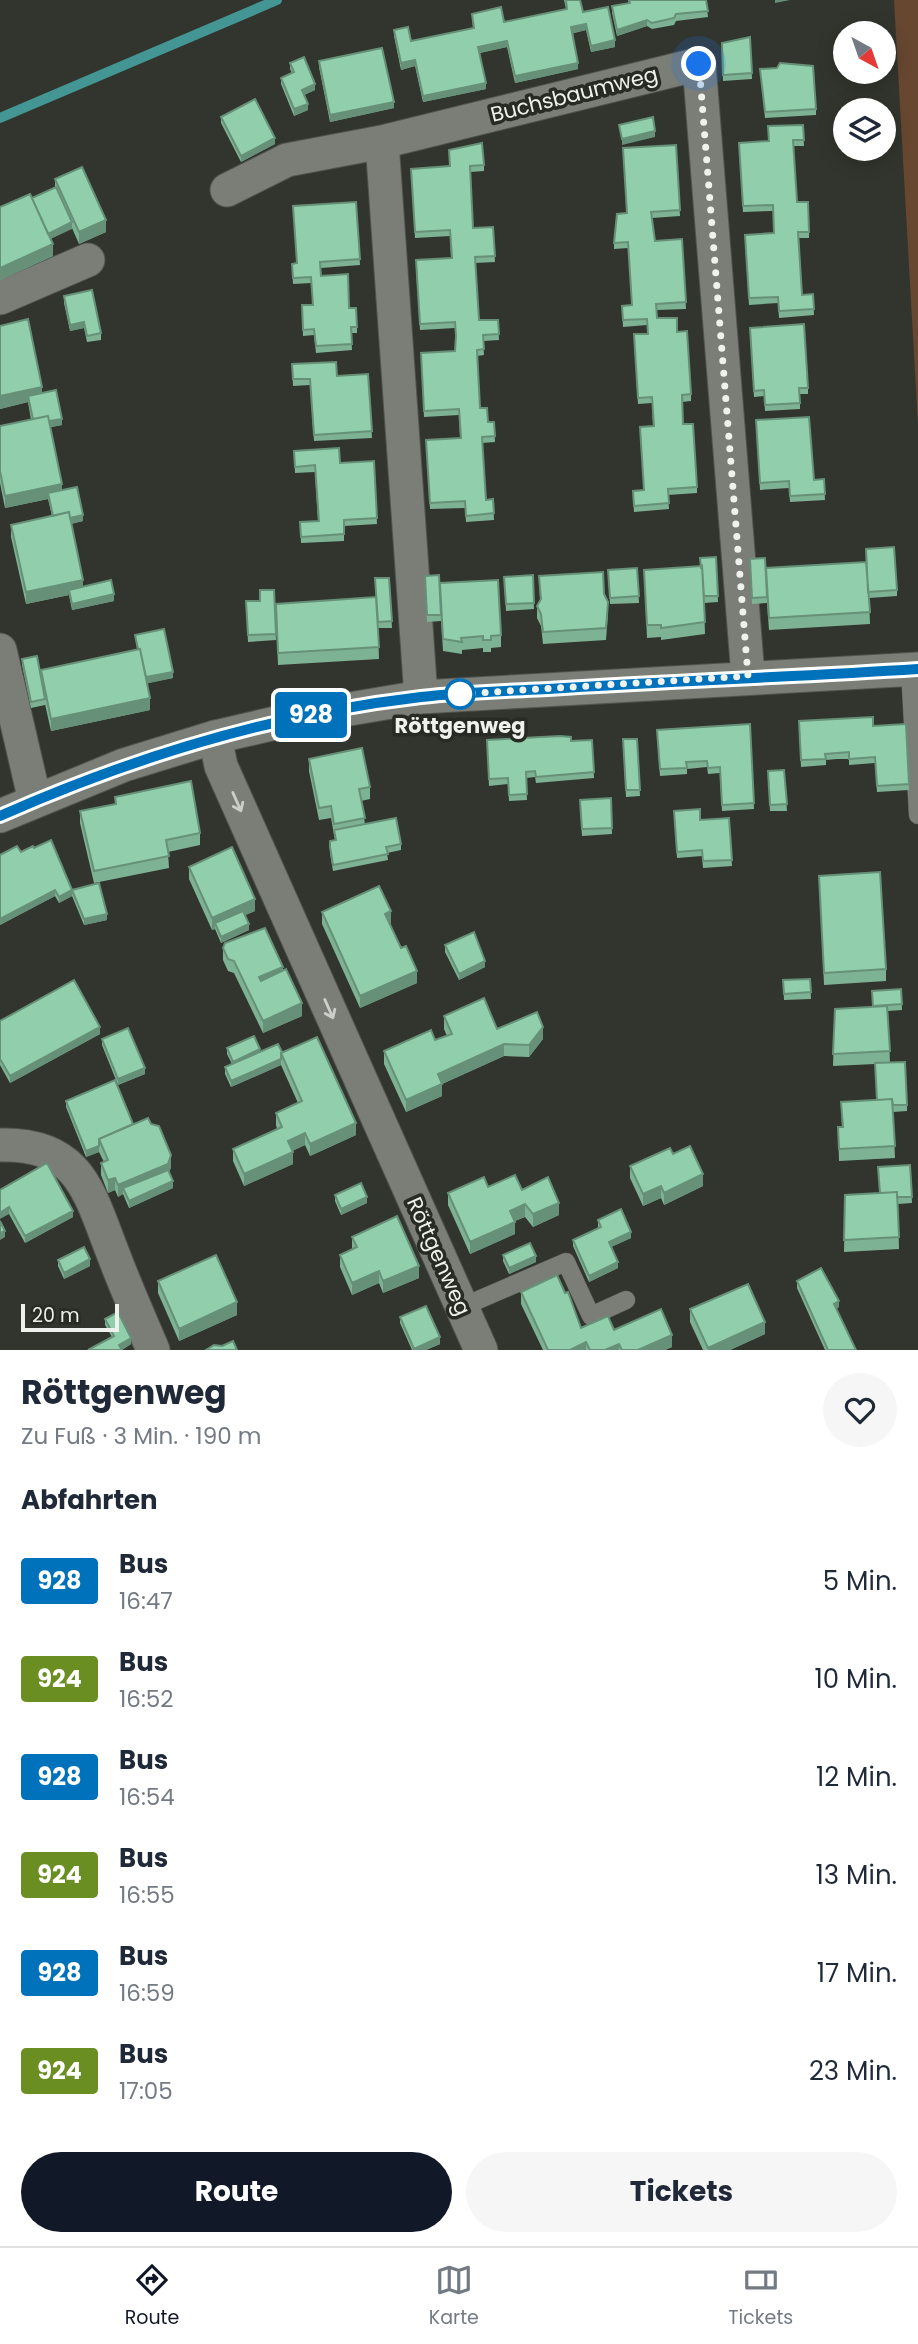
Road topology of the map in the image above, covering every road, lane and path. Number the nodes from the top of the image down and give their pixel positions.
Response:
1 (382, 142) junction
2 (227, 190) dead end
3 (89, 260) dead end
4 (0, 298) edge
5 (0, 650) edge
6 (914, 670) edge
7 (748, 676) junction
8 (421, 697) junction
9 (215, 737) junction
10 (35, 801) junction
11 (918, 815) edge
12 (0, 817) edge
13 (0, 1145) edge
14 (626, 1300) dead end
15 (462, 1307) junction
16 (153, 1350) edge
17 (481, 1350) edge

1 - 2 street, Buchsbaumweg
1 - 7 street, Buchsbaumweg
1 - 8 street
3 - 4 street
5 - 10 street
6 - 7 street
6 - 11 lane
7 - 8 street
8 - 9 street
9 - 10 street
9 -> 15 street, Röttgenweg
10 - 12 street
13 - 16 street
14 - 15 lane
15 - 17 street, Röttgenweg

